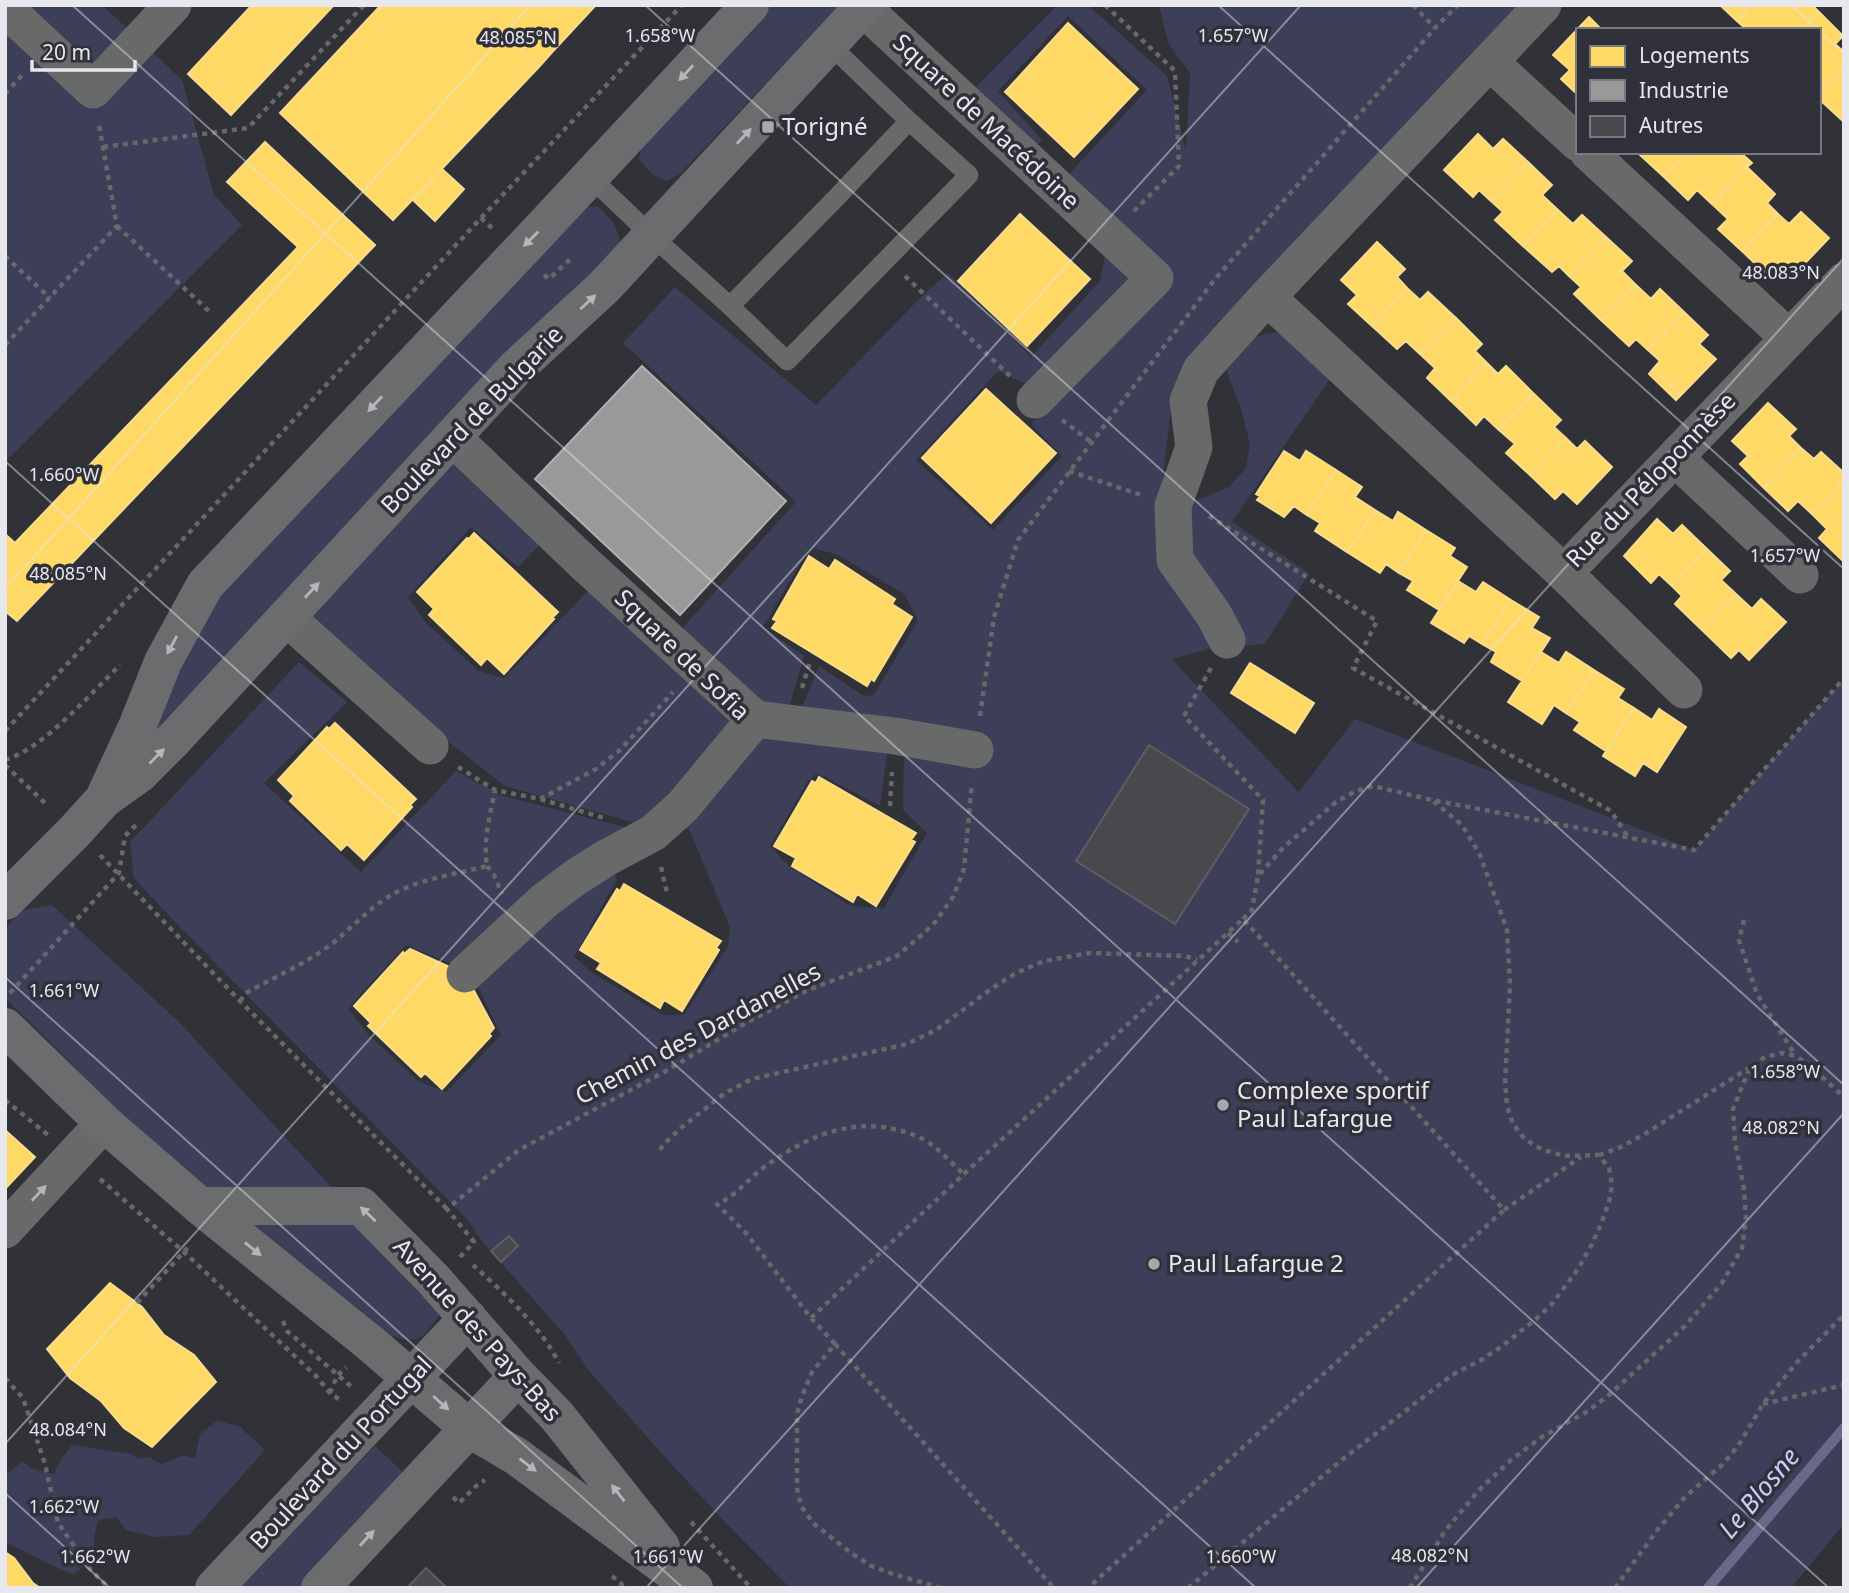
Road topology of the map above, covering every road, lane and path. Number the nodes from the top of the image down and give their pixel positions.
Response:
1 (173, 5) edge
2 (364, 5) edge
3 (682, 5) edge
4 (750, 5) edge
5 (1105, 5) edge
6 (1413, 5) edge
7 (1543, 5) edge
8 (864, 7) edge
9 (5, 8) edge
10 (1435, 28) dead end
11 (830, 44) junction
12 (1490, 62) junction
13 (93, 90) junction
14 (909, 121) junction
15 (1576, 141) edge
16 (103, 147) junction
17 (1590, 154) edge
18 (590, 177) junction
19 (117, 226) junction
20 (652, 236) junction
21 (1109, 236) junction
22 (5, 256) edge
23 (886, 259) junction
24 (1844, 281) edge
25 (1267, 297) junction
26 (50, 298) junction
27 (730, 306) junction
28 (212, 314) dead end
29 (1789, 338) junction
30 (5, 345) edge
31 (1035, 400) junction
32 (453, 438) junction
33 (1091, 442) dead end
34 (1675, 458) junction
35 (1069, 471) dead end
36 (1173, 506) junction
37 (1564, 573) junction
38 (1800, 575) dead end
39 (286, 617) junction
40 (1227, 640) joint
41 (122, 664) dead end
42 (697, 664) junction
43 (1844, 678) edge
44 (1684, 690) dead end
45 (755, 719) junction
46 (5, 732) edge
47 (430, 746) joint
48 (975, 750) joint
49 (5, 760) edge
50 (495, 790) junction
51 (104, 799) junction
52 (540, 799) junction
53 (1432, 800) junction
54 (653, 833) junction
55 (1629, 838) junction
56 (1258, 876) junction
57 (5, 901) edge
58 (1242, 919) junction
59 (1744, 920) dead end
60 (1228, 933) junction
61 (1238, 942) dead end
62 (1198, 960) junction
63 (465, 974) dead end
64 (5, 999) edge
65 (240, 1001) junction
66 (5, 1027) edge
67 (1795, 1056) junction
68 (1750, 1067) junction
69 (1844, 1097) edge
70 (5, 1100) edge
71 (104, 1123) junction
72 (660, 1150) dead end
73 (1599, 1155) junction
74 (73, 1156) junction
75 (1582, 1156) junction
76 (964, 1174) junction
77 (447, 1209) junction
78 (1504, 1210) junction
79 (208, 1212) junction
80 (5, 1230) edge
81 (184, 1252) junction
82 (433, 1279) junction
83 (137, 1303) dead end
84 (1844, 1315) edge
85 (468, 1318) junction
86 (811, 1318) junction
87 (835, 1344) junction
88 (518, 1376) junction
89 (5, 1378) edge
90 (412, 1378) junction
91 (1844, 1385) edge
92 (330, 1393) dead end
93 (1763, 1404) junction
94 (470, 1429) junction
95 (692, 1586) edge
96 (109, 1588) edge
97 (214, 1588) edge
98 (320, 1588) edge
99 (940, 1588) edge
100 (1054, 1588) edge
101 (1088, 1588) edge
102 (1188, 1588) edge
103 (1410, 1588) edge
104 (1615, 1588) edge

1 - 13 street
2 - 16 path
3 - 46 path
4 -> 18 street, Boulevard de Bulgarie
5 - 21 path
6 - 10 path
7 - 12 street
8 - 11 street, Boulevard de Bulgarie
8 - 21 street, Square de Macédoine
9 - 13 street
11 - 14 lane
20 -> 11 street, Boulevard de Bulgarie
12 - 15 street
12 - 25 street
13 - 16 path
14 - 23 lane
14 - 27 lane
16 - 19 path
17 - 29 street
18 - 20 lane
18 -> 51 street, Boulevard de Bulgarie
19 - 26 path
19 - 28 path
20 - 27 lane
32 -> 20 street, Boulevard de Bulgarie
21 - 31 street, Square de Macédoine
22 - 26 path
23 - 27 lane
23 - 31 path
24 - 29 street, Rue du Péloponnèse
25 - 36 street
25 - 37 street, Rue du Péloponnèse
26 - 30 path
29 - 34 street, Rue du Péloponnèse
31 - 33 path
39 -> 32 street, Boulevard de Bulgarie
32 - 42 street, Square de Sofia
34 - 37 street, Rue du Péloponnèse
34 - 38 street
35 - 36 path
36 - 40 street
36 - 55 path
37 - 44 street
39 - 47 street
51 -> 39 street, Boulevard de Bulgarie
40 - 56 path
41 - 49 path
42 - 45 street, Square de Sofia
42 - 52 path
43 - 55 path
45 - 48 street
45 - 54 street, Square de Sofia
47 - 50 path
48 - 77 path, Chemin des Dardanelles
50 - 52 path
50 - 65 path
51 - 57 street, Boulevard de Bulgarie
52 - 54 path
53 - 55 path
53 - 56 path
53 - 75 path
54 - 63 street, Square de Sofia
56 - 58 path
58 - 60 path
58 - 78 path
59 - 67 path
60 - 61 path
60 - 62 path
62 - 72 path
62 - 76 path
64 - 65 path
65 - 77 path
66 - 71 street, Avenue des Pays-Bas
67 - 68 path
67 - 69 path
68 - 73 path
68 - 103 path
70 - 74 path
71 - 74 street
71 - 79 street, Avenue des Pays-Bas
73 - 75 path
73 - 102 path
80 -> 74 street
74 - 81 path
75 - 78 path
76 - 86 path
76 - 86 path
77 - 82 path
78 - 101 path
79 - 81 path
82 -> 79 street, Avenue des Pays-Bas
79 -> 90 street, Avenue des Pays-Bas
81 - 83 path
81 - 92 path
82 - 85 street, Avenue des Pays-Bas
84 - 93 path
85 - 88 street, Avenue des Pays-Bas
85 - 90 street, Boulevard du Portugal
86 - 87 path
87 - 99 path
87 - 100 path
88 - 94 street
95 -> 88 street, Avenue des Pays-Bas
89 - 96 path
90 -> 94 street, Avenue des Pays-Bas
90 - 97 street, Boulevard du Portugal
91 - 93 path
93 - 104 path
94 -> 95 street, Avenue des Pays-Bas
98 -> 94 street

